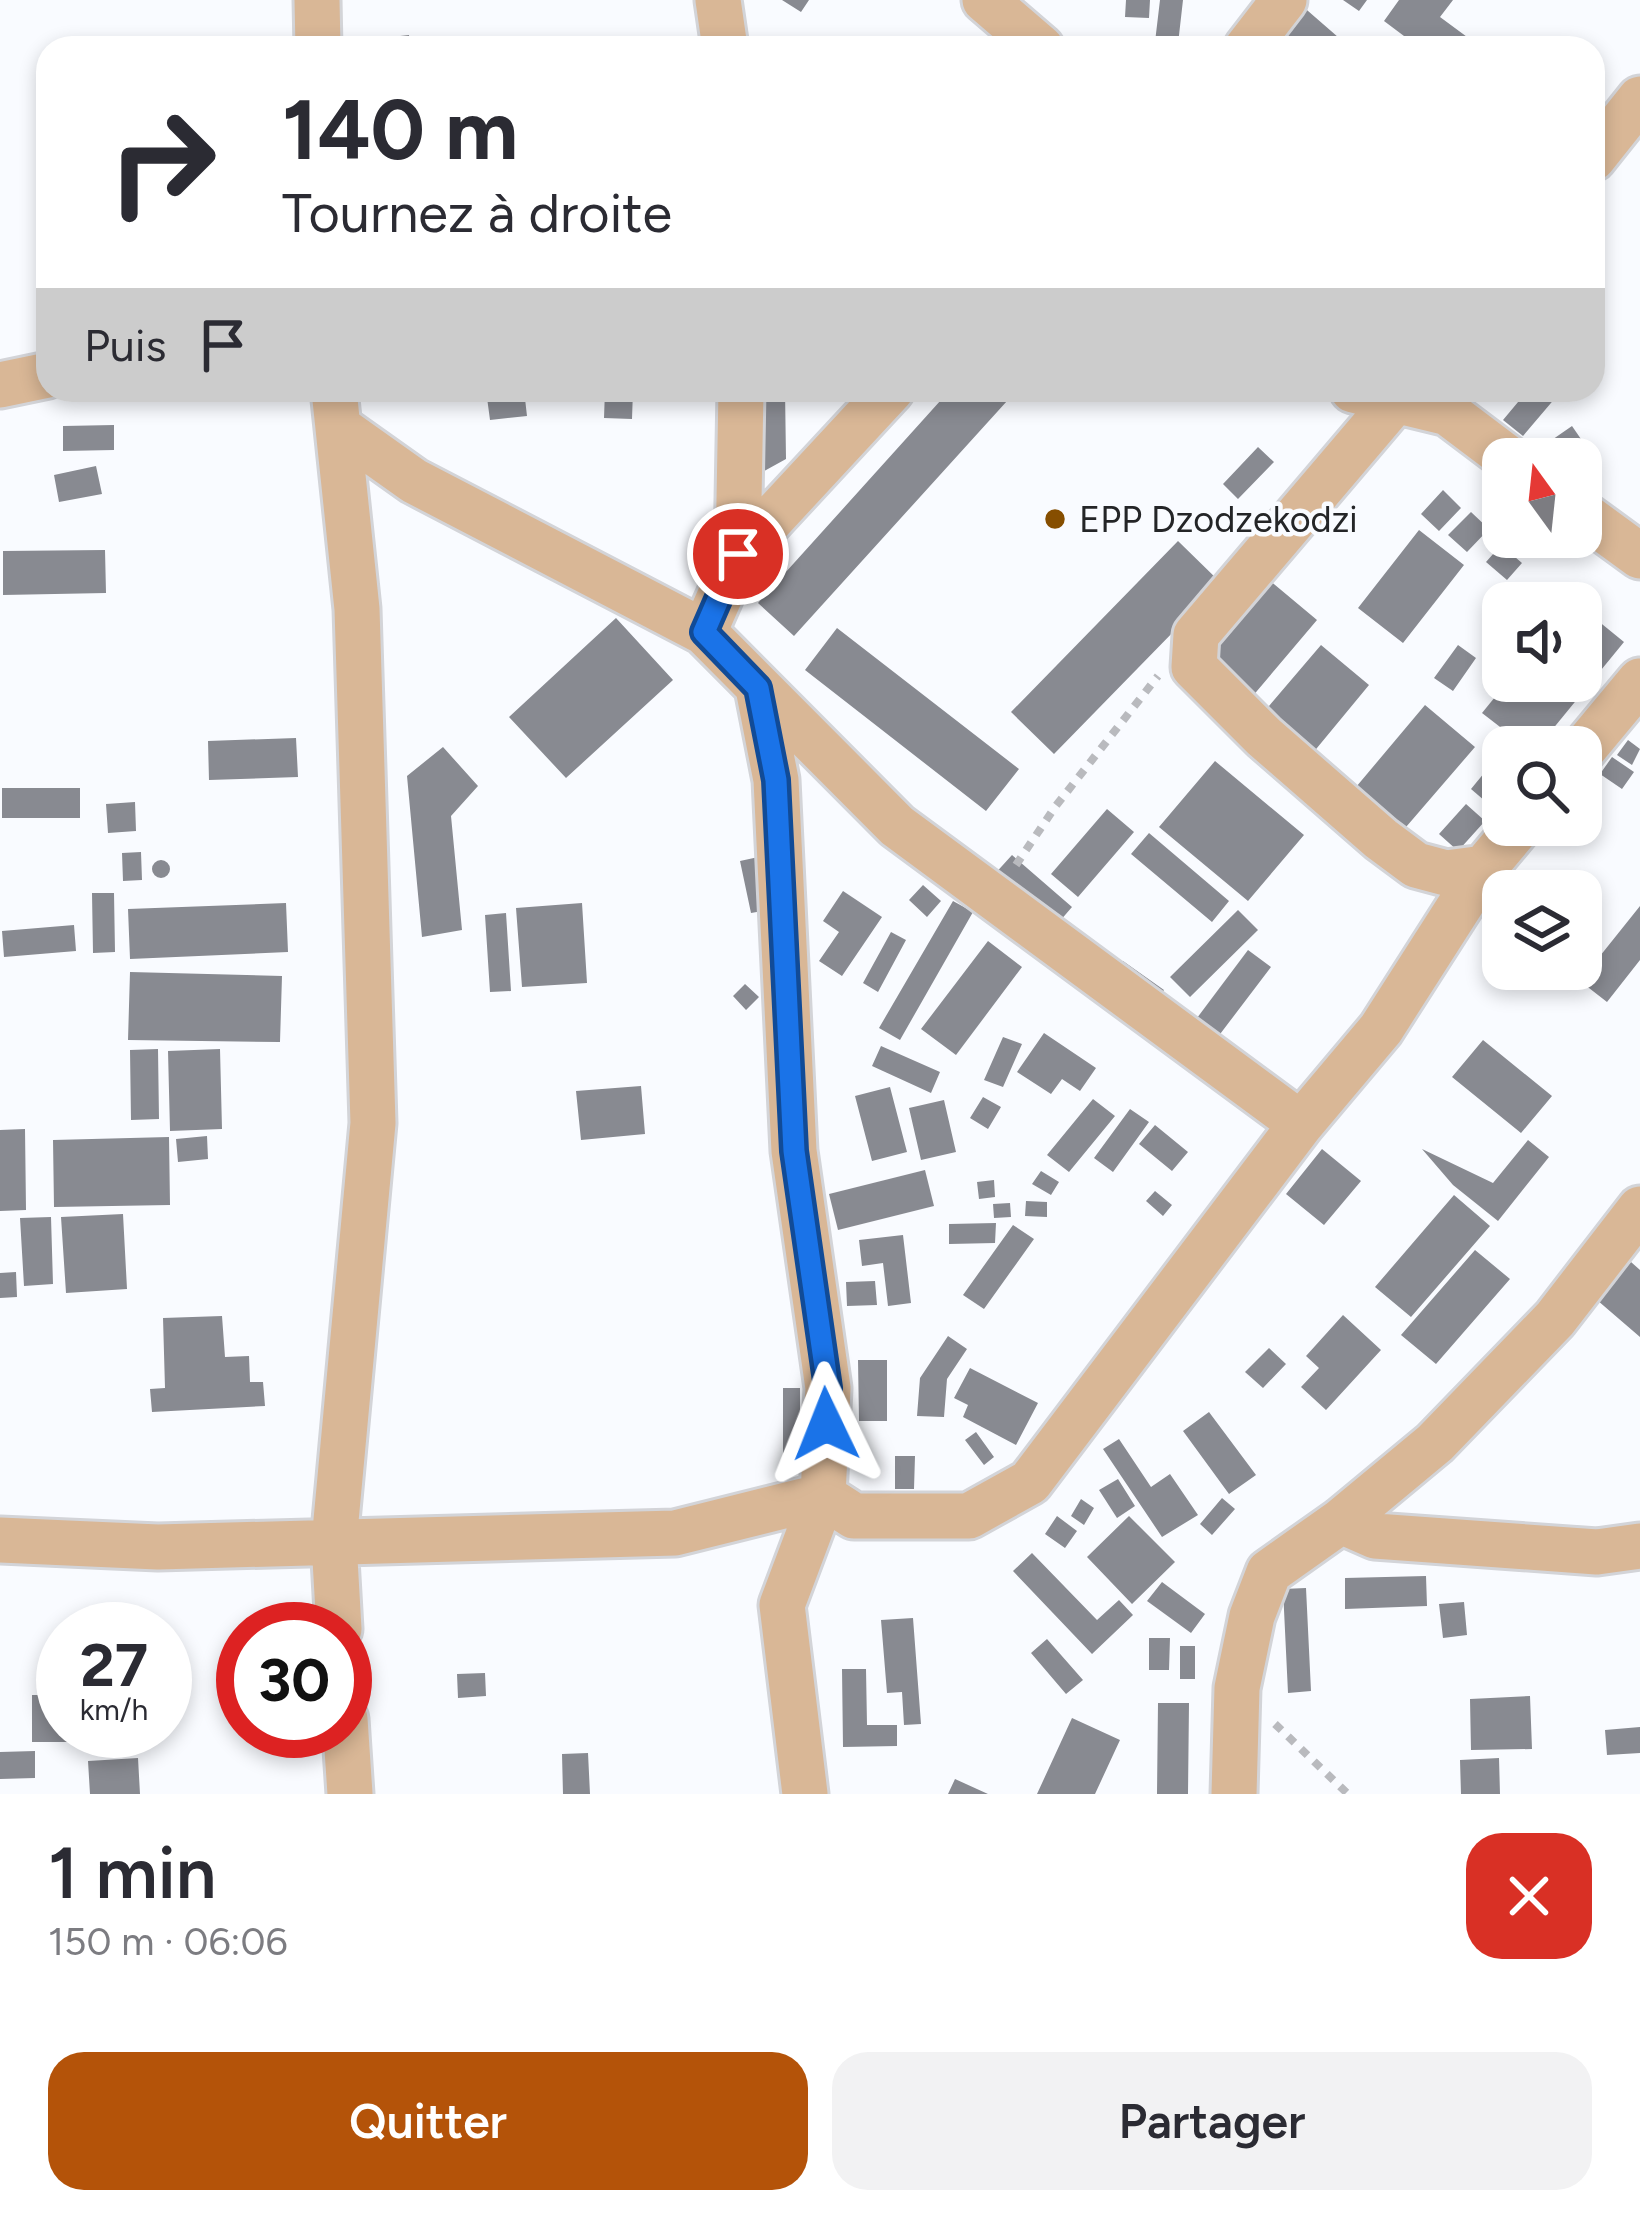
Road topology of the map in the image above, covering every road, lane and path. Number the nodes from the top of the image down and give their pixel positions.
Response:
1 (317, 0) edge
2 (718, 0) edge
3 (985, 0) edge
4 (1284, 0) edge
5 (1028, 27) edge
6 (318, 36) edge
7 (723, 36) edge
8 (1256, 36) edge
9 (1640, 99) edge
10 (1605, 143) edge
11 (36, 378) edge
12 (0, 385) edge
13 (741, 402) edge
14 (880, 402) edge
15 (1374, 402) edge
16 (1409, 402) edge
17 (336, 408) edge
18 (1482, 439) edge
19 (1602, 528) edge
20 (738, 554) junction
21 (1640, 556) edge
22 (704, 632) junction
23 (1196, 635) junction
24 (1640, 681) edge
25 (758, 688) junction
26 (1602, 727) edge
27 (1502, 846) edge
28 (1484, 868) junction
29 (993, 898) junction
30 (1301, 1124) junction
31 (1640, 1209) edge
32 (823, 1496) junction
33 (1341, 1521) junction
34 (0, 1540) edge
35 (334, 1542) junction
36 (1640, 1546) edge
37 (337, 1602) edge
38 (1237, 1688) junction
39 (348, 1758) edge
40 (350, 1794) edge
41 (806, 1794) edge
42 (1234, 1794) edge
43 (1348, 1794) edge

1 - 6 street
2 - 7 street
3 - 5 street
4 - 8 street
9 - 10 street
11 - 12 street
13 - 20 street
14 - 20 street
15 - 23 street
16 - 18 street
17 - 22 street
17 - 35 street
19 - 21 street
20 - 22 street
22 - 25 street
23 - 28 street
23 - 29 path
24 - 26 street
25 - 29 street
25 - 32 street
27 - 28 street
28 - 30 street
29 - 30 street
30 - 32 street
31 - 33 street
32 - 35 street
32 - 41 street
33 - 36 street
33 - 38 street
34 - 35 street
35 - 37 street
38 - 42 street
38 - 43 path
39 - 40 street

